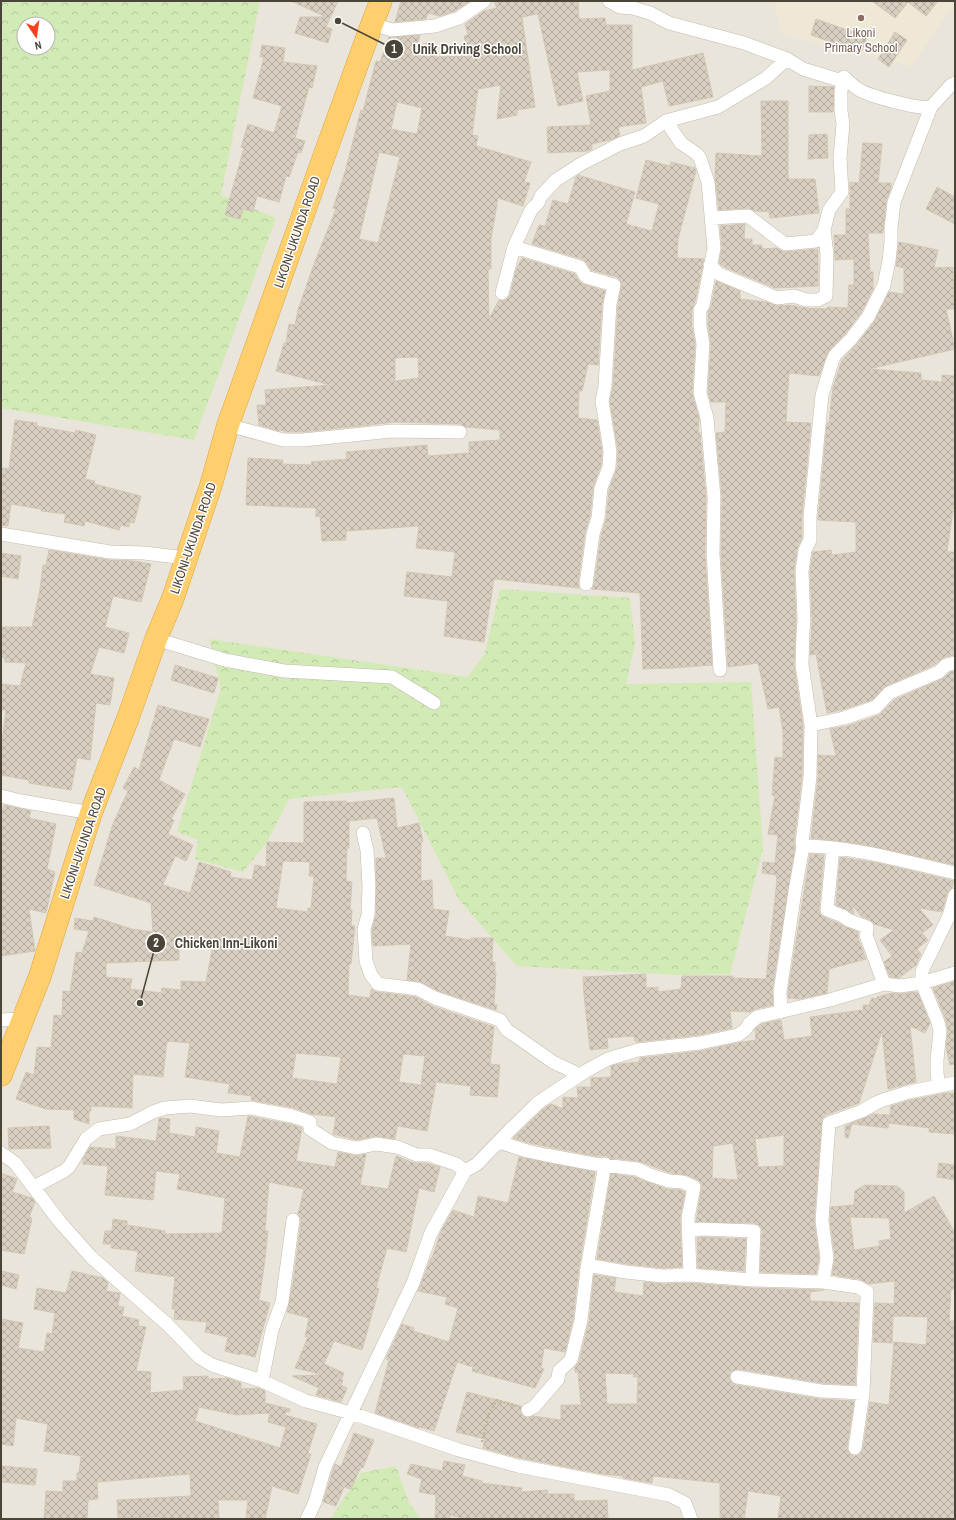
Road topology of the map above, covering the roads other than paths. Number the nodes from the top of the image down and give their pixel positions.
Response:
1 (382, 1) edge
2 (484, 1) edge
3 (609, 1) edge
4 (372, 24) junction
5 (786, 59) junction
6 (844, 77) junction
7 (955, 84) edge
8 (931, 107) junction
9 (666, 121) junction
10 (712, 218) junction
11 (824, 230) junction
12 (514, 247) junction
13 (710, 265) junction
14 (502, 293) dead end
15 (228, 425) junction
16 (460, 432) dead end
17 (1, 534) edge
18 (186, 558) junction
19 (586, 584) dead end
20 (156, 639) junction
21 (955, 663) edge
22 (720, 670) dead end
23 (434, 703) dead end
24 (812, 724) junction
25 (1, 796) edge
26 (91, 813) junction
27 (363, 832) dead end
28 (803, 846) junction
29 (833, 848) junction
30 (955, 873) edge
31 (955, 895) edge
32 (955, 973) edge
33 (922, 983) junction
34 (884, 984) junction
35 (781, 1012) junction
36 (23, 1019) junction
37 (1, 1020) edge
38 (1, 1075) edge
39 (576, 1077) junction
40 (955, 1083) edge
41 (939, 1086) junction
42 (499, 1142) junction
43 (1, 1153) edge
44 (605, 1164) junction
45 (465, 1171) junction
46 (34, 1187) junction
47 (293, 1220) dead end
48 (688, 1231) junction
49 (587, 1268) junction
50 (690, 1275) junction
51 (752, 1280) junction
52 (823, 1282) junction
53 (737, 1377) dead end
54 (262, 1381) junction
55 (863, 1393) junction
56 (528, 1410) road end
57 (352, 1414) junction
58 (855, 1448) dead end
59 (307, 1519) edge
60 (691, 1519) edge

1 - 4 highway, LIKONI-UKUNDA ROAD
2 - 4 street
3 - 5 street
4 - 15 highway, LIKONI-UKUNDA ROAD
5 - 6 street
5 - 9 street
6 - 8 street
6 - 11 street
7 - 8 street
8 - 24 street
9 - 10 street
9 - 12 street
10 - 11 street
10 - 13 street
11 - 13 street
12 - 14 street
12 - 19 street
13 - 22 street
15 - 16 street
15 - 18 highway, LIKONI-UKUNDA ROAD
17 - 18 street
18 - 20 highway, LIKONI-UKUNDA ROAD
20 - 23 street
20 - 26 highway, LIKONI-UKUNDA ROAD
21 - 24 street
24 - 28 street
25 - 26 street
26 - 36 highway, LIKONI-UKUNDA ROAD
27 - 39 street
28 - 29 street
28 - 35 street
29 - 30 street
29 - 34 street
31 - 33 street
32 - 33 street
33 - 34 street
33 - 41 street
34 - 35 street
35 - 39 street
36 - 37 street
36 - 38 highway, LIKONI-UKUNDA ROAD
39 - 42 street
40 - 41 street
41 - 52 street
42 - 44 street
42 - 45 street
43 - 46 street
44 - 48 street
44 - 49 street
45 - 46 street
45 - 57 street
46 - 54 street
47 - 54 street
48 - 50 street
48 - 51 street
49 - 50 street
49 - 56 street
50 - 51 street
51 - 52 street
52 - 55 street
53 - 55 street
54 - 57 street
55 - 58 street
57 - 59 street
57 - 60 street

